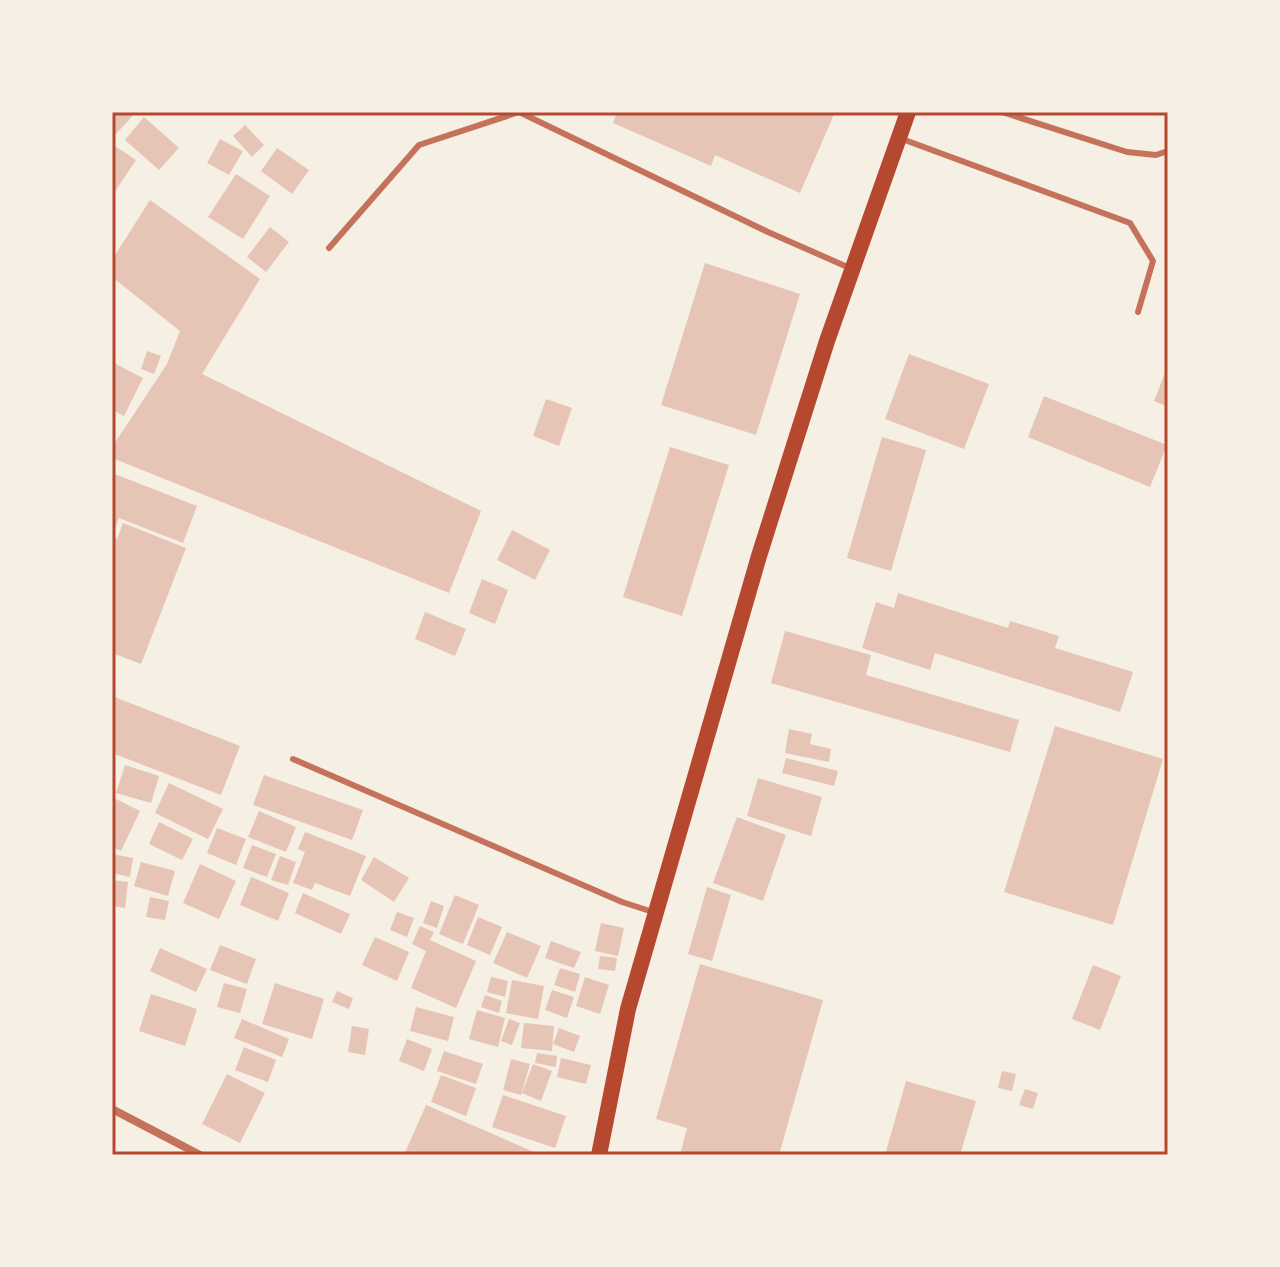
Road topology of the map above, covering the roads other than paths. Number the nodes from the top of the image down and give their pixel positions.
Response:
1 (908, 112) edge
2 (1002, 112) edge
3 (899, 138) junction
4 (1168, 151) edge
5 (329, 248) dead end
6 (852, 269) junction
7 (1138, 312) dead end
8 (293, 759) dead end
9 (656, 913) junction
10 (112, 1109) edge
11 (200, 1155) edge
12 (599, 1155) edge

1 - 3 main road
2 - 4 lane
3 - 6 main road
3 - 7 lane
5 - 6 lane
6 - 9 main road
8 - 9 lane
9 - 12 main road
10 - 11 street

